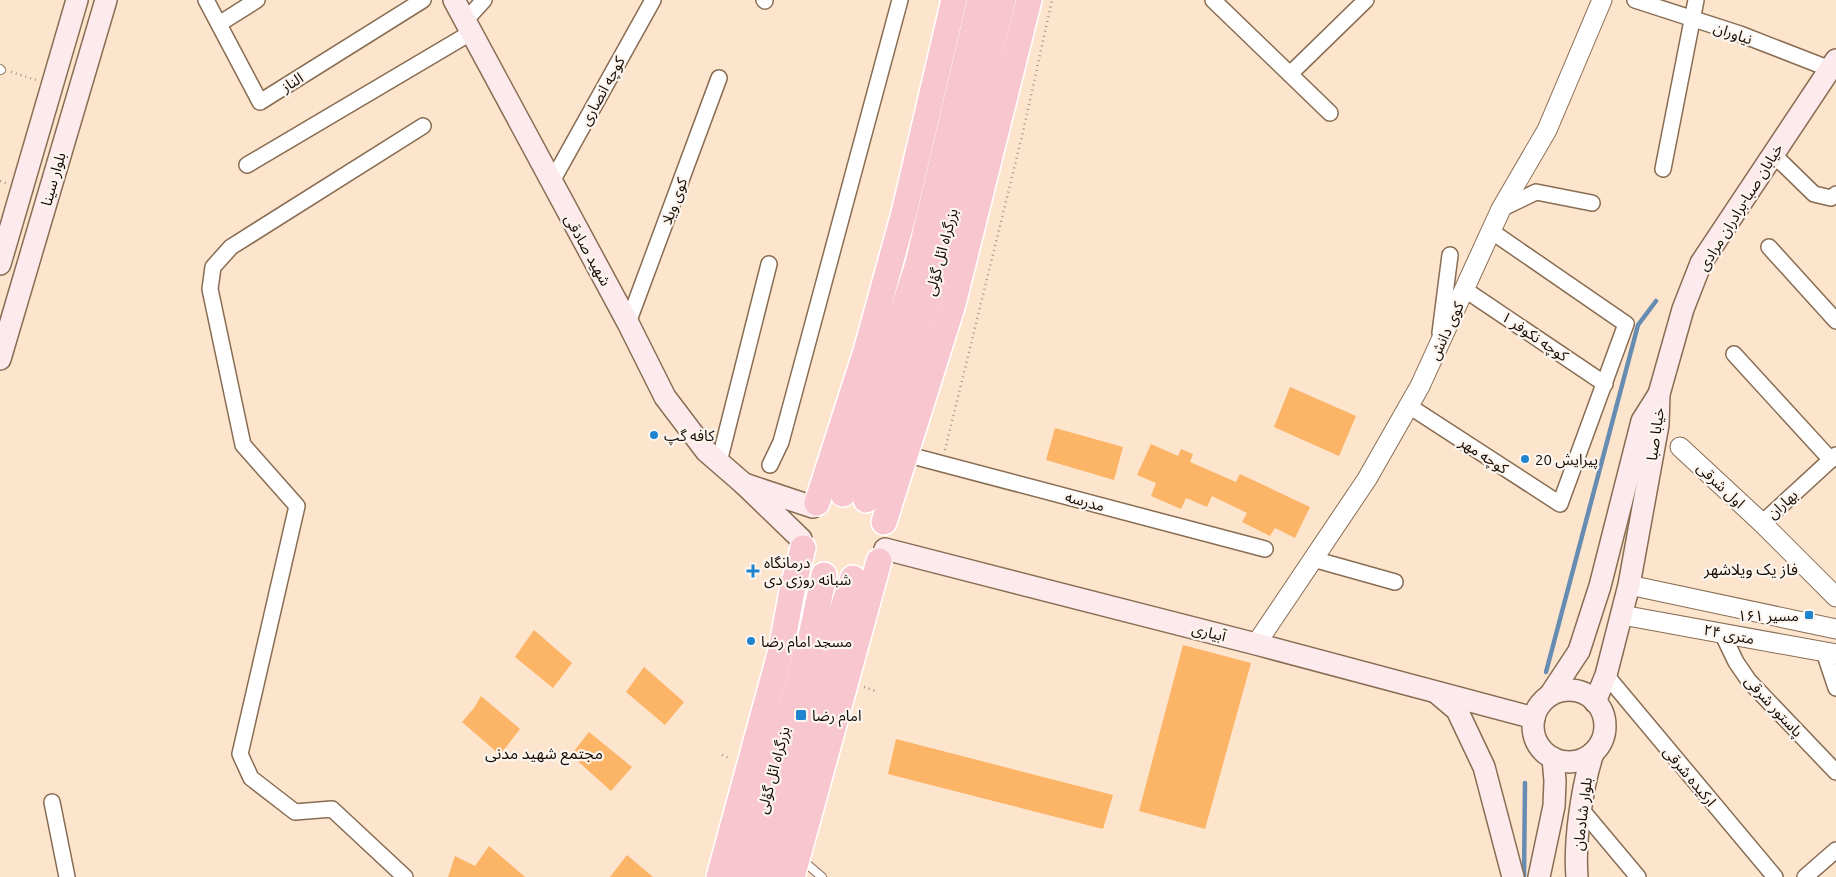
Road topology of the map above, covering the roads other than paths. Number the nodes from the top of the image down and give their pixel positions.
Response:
1 (77, 0) edge
2 (106, 0) edge
3 (206, 0) edge
4 (257, 0) edge
5 (422, 0) edge
6 (454, 0) edge
7 (484, 0) edge
8 (653, 0) edge
9 (900, 0) edge
10 (954, 0) edge
11 (980, 0) edge
12 (1003, 0) edge
13 (1029, 0) edge
14 (1213, 0) edge
15 (1366, 0) edge
16 (1602, 0) edge
17 (1635, 0) edge
18 (1696, 0) edge
19 (1693, 19) junction
20 (219, 24) junction
21 (469, 26) junction
22 (63, 47) junction
23 (90, 54) junction
24 (1833, 64) edge
25 (1290, 74) junction
26 (719, 78) dead end
27 (1330, 113) dead end
28 (423, 126) dead end
29 (1773, 154) junction
30 (247, 165) dead end
31 (1663, 169) dead end
32 (551, 183) junction
33 (1836, 194) edge
34 (1592, 203) dead end
35 (1501, 209) junction
36 (1491, 231) junction
37 (1769, 247) dead end
38 (1450, 255) dead end
39 (1, 259) edge
40 (28, 264) junction
41 (769, 264) dead end
42 (1464, 289) junction
43 (1836, 321) edge
44 (628, 323) junction
45 (1438, 346) junction
46 (1734, 354) dead end
47 (0, 359) edge
48 (1605, 384) junction
49 (1659, 394) junction
50 (1409, 406) junction
51 (1680, 447) dead end
52 (906, 454) junction
53 (1833, 457) edge
54 (719, 462) junction
55 (770, 465) dead end
56 (744, 484) junction
57 (854, 497) junction
58 (815, 505) junction
59 (884, 522) junction
60 (1762, 523) junction
61 (802, 544) junction
62 (1265, 549) dead end
63 (882, 555) junction
64 (1313, 559) junction
65 (824, 575) junction
66 (853, 578) junction
67 (1395, 582) dead end
68 (1630, 585) junction
69 (1836, 597) edge
70 (1622, 615) junction
71 (1812, 624) junction
72 (1836, 629) edge
73 (1722, 633) junction
74 (1256, 644) junction
75 (1803, 648) junction
76 (1830, 653) edge
77 (1606, 675) junction
78 (1836, 688) edge
79 (1435, 691) junction
80 (1550, 695) junction
81 (1595, 702) junction
82 (1534, 718) junction
83 (1593, 752) junction
84 (1554, 758) junction
85 (1836, 772) edge
86 (52, 802) dead end
87 (1581, 809) junction
88 (1836, 850) edge
89 (795, 867) edge
90 (68, 877) edge
91 (405, 877) edge
92 (719, 877) edge
93 (744, 877) edge
94 (767, 877) edge
95 (822, 877) edge
96 (1513, 877) edge
97 (1539, 877) edge
98 (1577, 877) edge
99 (1638, 877) edge
100 (1776, 877) edge
101 (1804, 877) edge

1 - 22 main road, بلوار سینا
2 - 23 main road, بلوار سینا
3 - 20 street, الناز
4 - 20 street
5 - 20 street, الناز
6 - 21 main road, شهید صادقی
7 - 21 street
8 - 32 street, کوچه انصاری
9 - 55 street
10 - 58 highway
11 - 57 highway, بزرگراه ائل گؤلی
12 - 57 highway, بزرگراه ائل گؤلی
13 - 52 highway
14 - 25 street
15 - 25 street
16 - 35 street, کوی دانش
17 - 19 street, نیاوران
18 - 19 street
19 - 24 street, نیاوران
19 - 31 street
21 - 30 street
21 - 32 main road, شهید صادقی
22 - 23 main road
22 - 39 main road, بلوار سینا
23 - 40 main road, بلوار سینا
24 - 29 main road, خیابان صبا-برادران مرادی
25 - 27 street
26 - 44 street, کوی ویلا
28 - 91 street
29 - 33 street
29 - 49 main road, خیابان صبا-برادران مرادی
32 - 44 main road, شهید صادقی
34 - 35 street
35 - 36 street, کوی دانش
36 - 42 street, کوی دانش
36 - 48 street
37 - 43 street
38 - 45 street
39 - 40 main road
40 - 47 main road, بلوار سینا
41 - 54 street
42 - 45 street, کوی دانش
42 - 48 street, کوچه نکوفر ۱
44 - 54 main road, شهید صادقی
45 - 50 street, کوی دانش
46 - 53 street
48 - 50 street, کوچه مهر
49 - 68 main road, خیابا صبا
49 - 80 main road, خیابا صبا
50 - 64 street, کوی دانش
51 - 60 street, اول شرقی
52 - 59 highway
52 - 62 street, مدرسه
53 - 60 street, بهاران
54 - 56 main road, شهید صادقی
56 - 58 main road, شهید صادقی
56 - 61 main road, شهید صادقی
57 - 58 highway
57 - 59 highway
58 - 61 highway
59 - 63 highway
60 - 69 street, بهاران
61 - 65 highway
61 - 92 highway
63 - 66 highway
63 - 74 main road, آبیاری
63 - 89 highway
64 - 67 street
64 - 74 street, کوی دانش
65 - 66 highway
65 - 93 highway, بزرگراه ائل گؤلی
66 - 94 highway, بزرگراه ائل گؤلی
68 - 70 main road, خیابا صبا
68 - 71 street, ۲۴ متری
70 - 73 street, ۲۴ متری
70 - 77 main road, خیابا صبا
71 - 72 street, ۲۴ متری
71 - 75 street
73 - 75 street, ۲۴ متری
73 - 85 street, پاستور شرقی
74 - 79 main road, آبیاری
75 - 76 street, ۲۴ متری
76 - 78 street
77 - 81 main road, خیابا صبا
77 - 100 street, ارکیده شرقی
79 - 82 main road, آبیاری
79 - 96 main road
80 - 81 main road
80 - 82 main road
81 - 83 main road
82 - 84 main road
83 - 84 main road
83 - 87 main road, بلوار شادمان
84 - 97 main road, بلوار شادمان
86 - 90 street
87 - 98 main road, بلوار شادمان
87 - 99 street
88 - 101 street
89 - 95 lane

